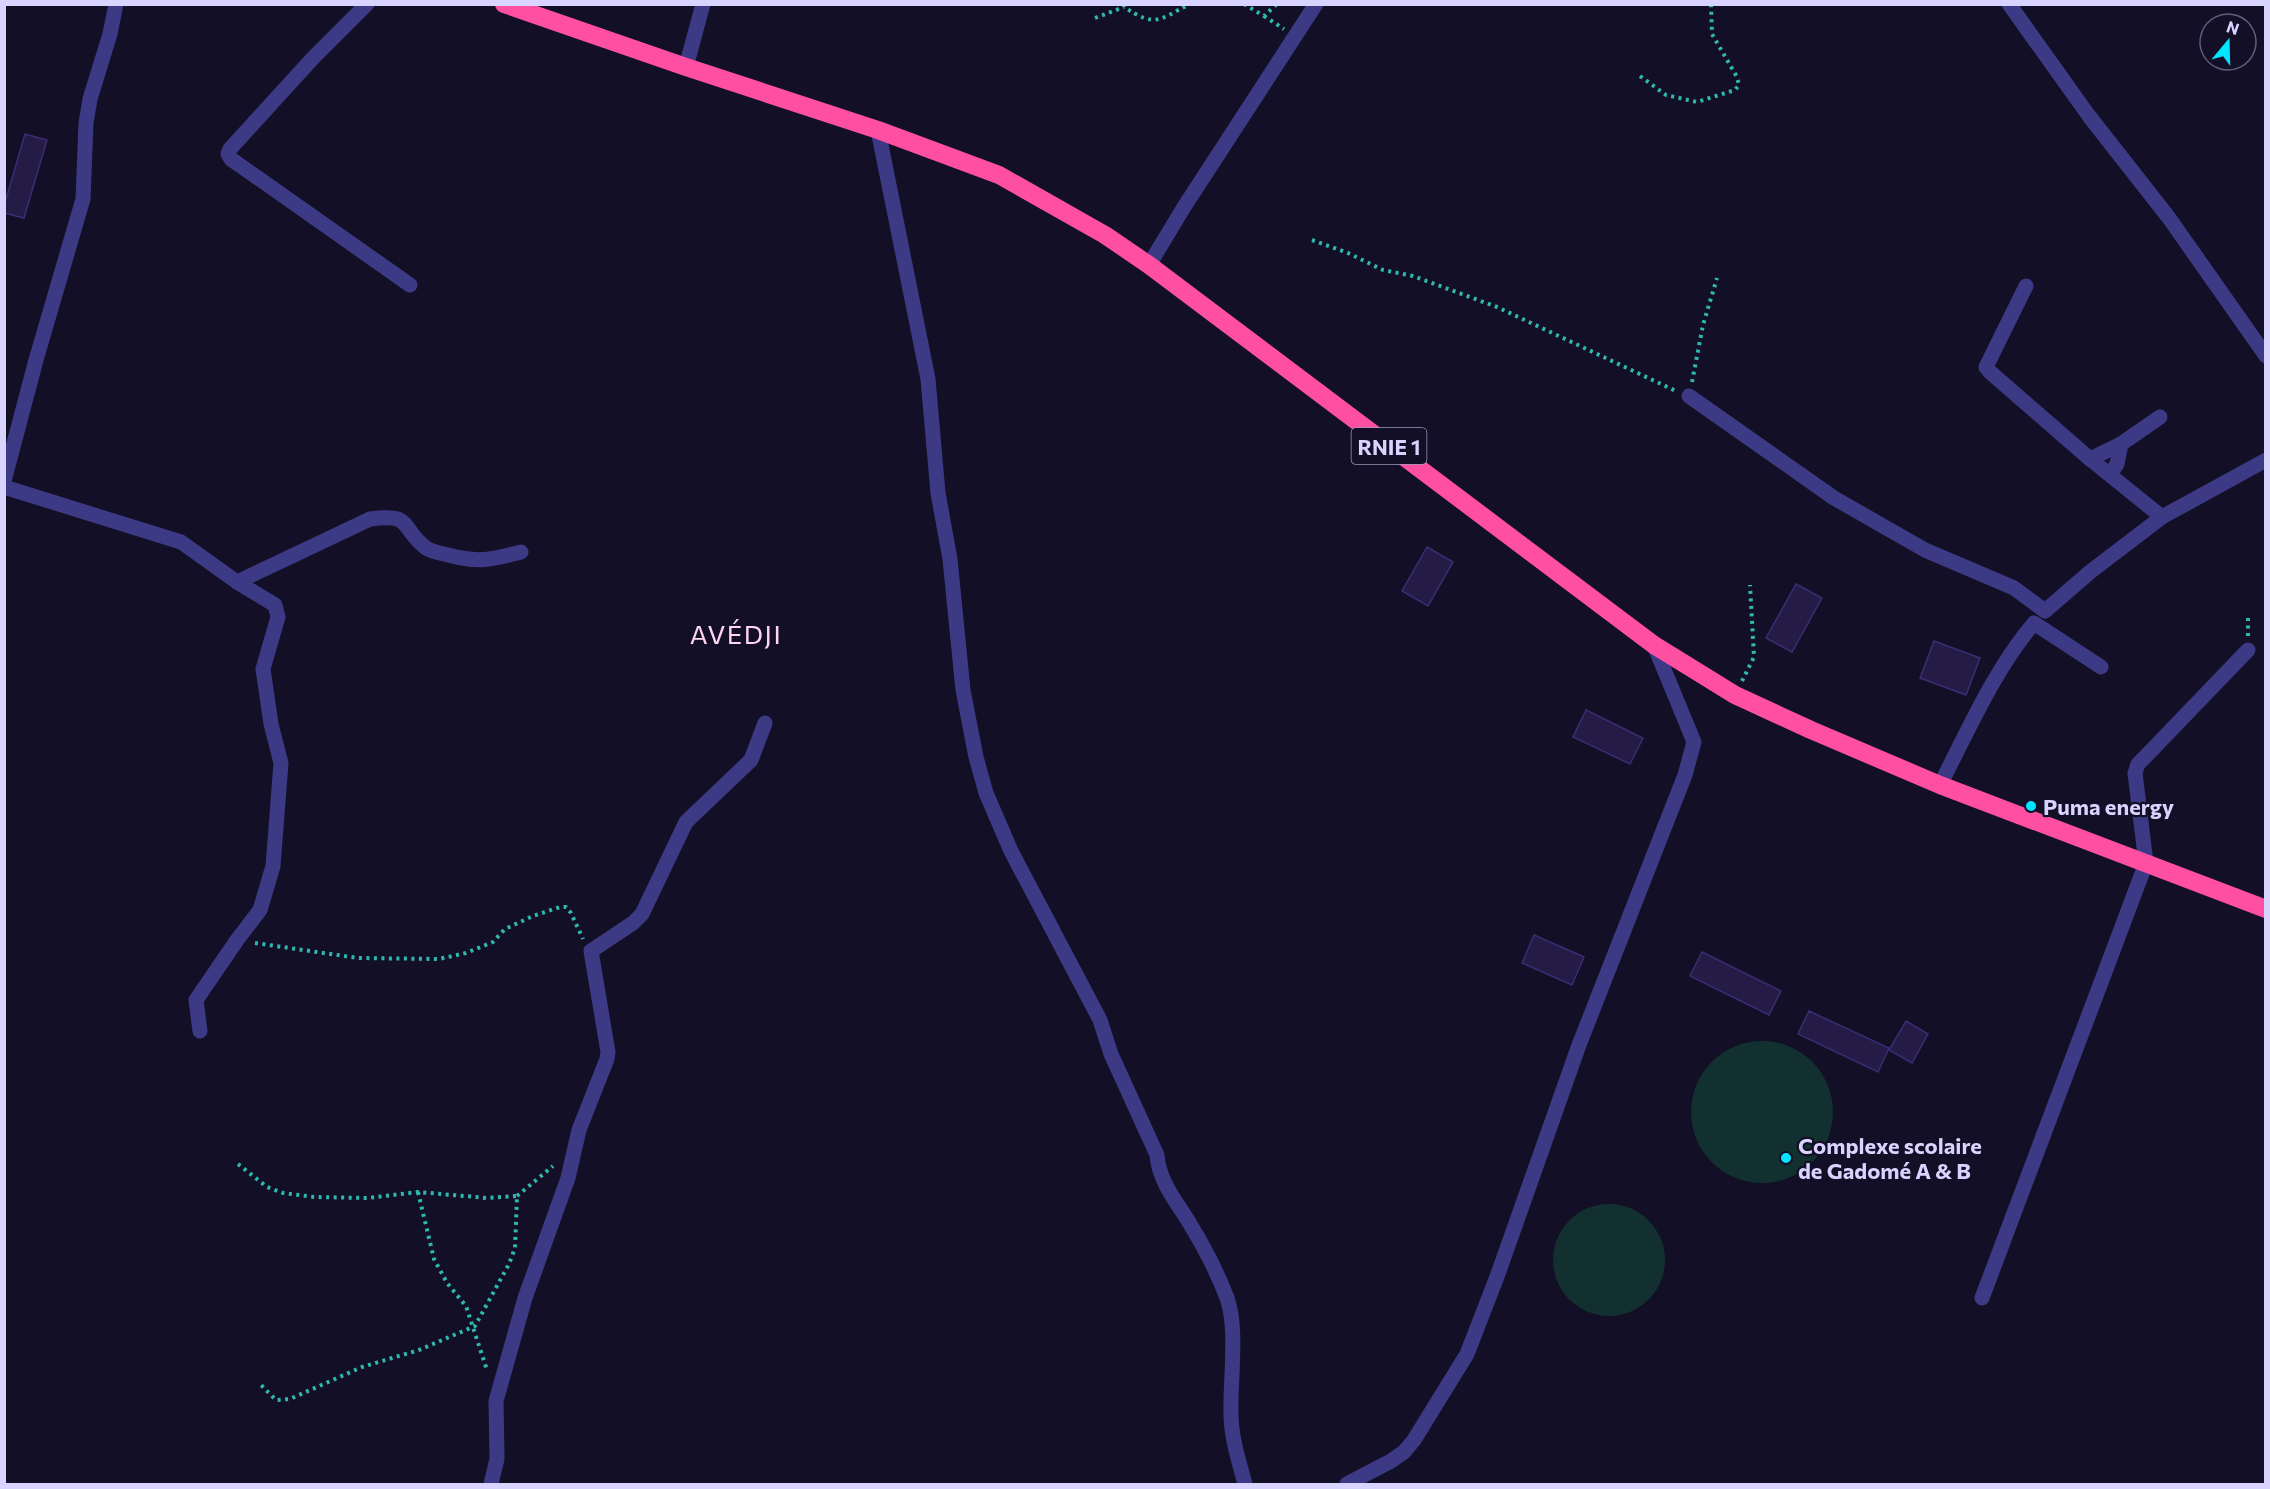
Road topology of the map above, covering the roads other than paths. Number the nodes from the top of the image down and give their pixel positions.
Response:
1 (116, 4) edge
2 (367, 4) edge
3 (504, 4) edge
4 (703, 4) edge
5 (1316, 4) edge
6 (2009, 4) edge
7 (686, 67) junction
8 (879, 130) junction
9 (1149, 265) junction
10 (410, 285) dead end
11 (2026, 286) dead end
12 (2265, 356) edge
13 (1689, 396) road end
14 (2160, 417) dead end
15 (2121, 444) junction
16 (2090, 459) junction
17 (2265, 460) edge
18 (2110, 475) junction
19 (4, 481) edge
20 (4, 487) edge
21 (2162, 517) junction
22 (521, 552) dead end
23 (237, 582) junction
24 (2045, 611) junction
25 (2034, 623) junction
26 (1654, 645) junction
27 (2248, 650) dead end
28 (2101, 667) dead end
29 (765, 723) dead end
30 (1940, 785) junction
31 (2146, 863) junction
32 (2265, 909) edge
33 (200, 1031) dead end
34 (1982, 1298) dead end
35 (491, 1485) edge
36 (1245, 1485) edge
37 (1347, 1485) edge

1 - 19 street
2 - 10 street
3 - 7 highway, RNIE 1
4 - 7 street
5 - 9 street
6 - 12 street
7 - 8 highway, RNIE 1
8 - 9 highway, RNIE 1
8 - 36 street
9 - 26 highway, RNIE 1
11 - 16 street
13 - 24 street
14 - 15 street
15 - 16 street
15 - 18 street
16 - 18 street
17 - 21 street
18 - 21 street
20 - 23 street
21 - 24 street
22 - 23 street
23 - 33 street
24 - 25 street
25 - 28 street
25 - 30 street
26 - 30 highway, RNIE 1
26 - 37 street
27 - 31 street
29 - 35 street
30 - 31 highway, RNIE 1
31 - 32 highway, RNIE 1
31 - 34 street

